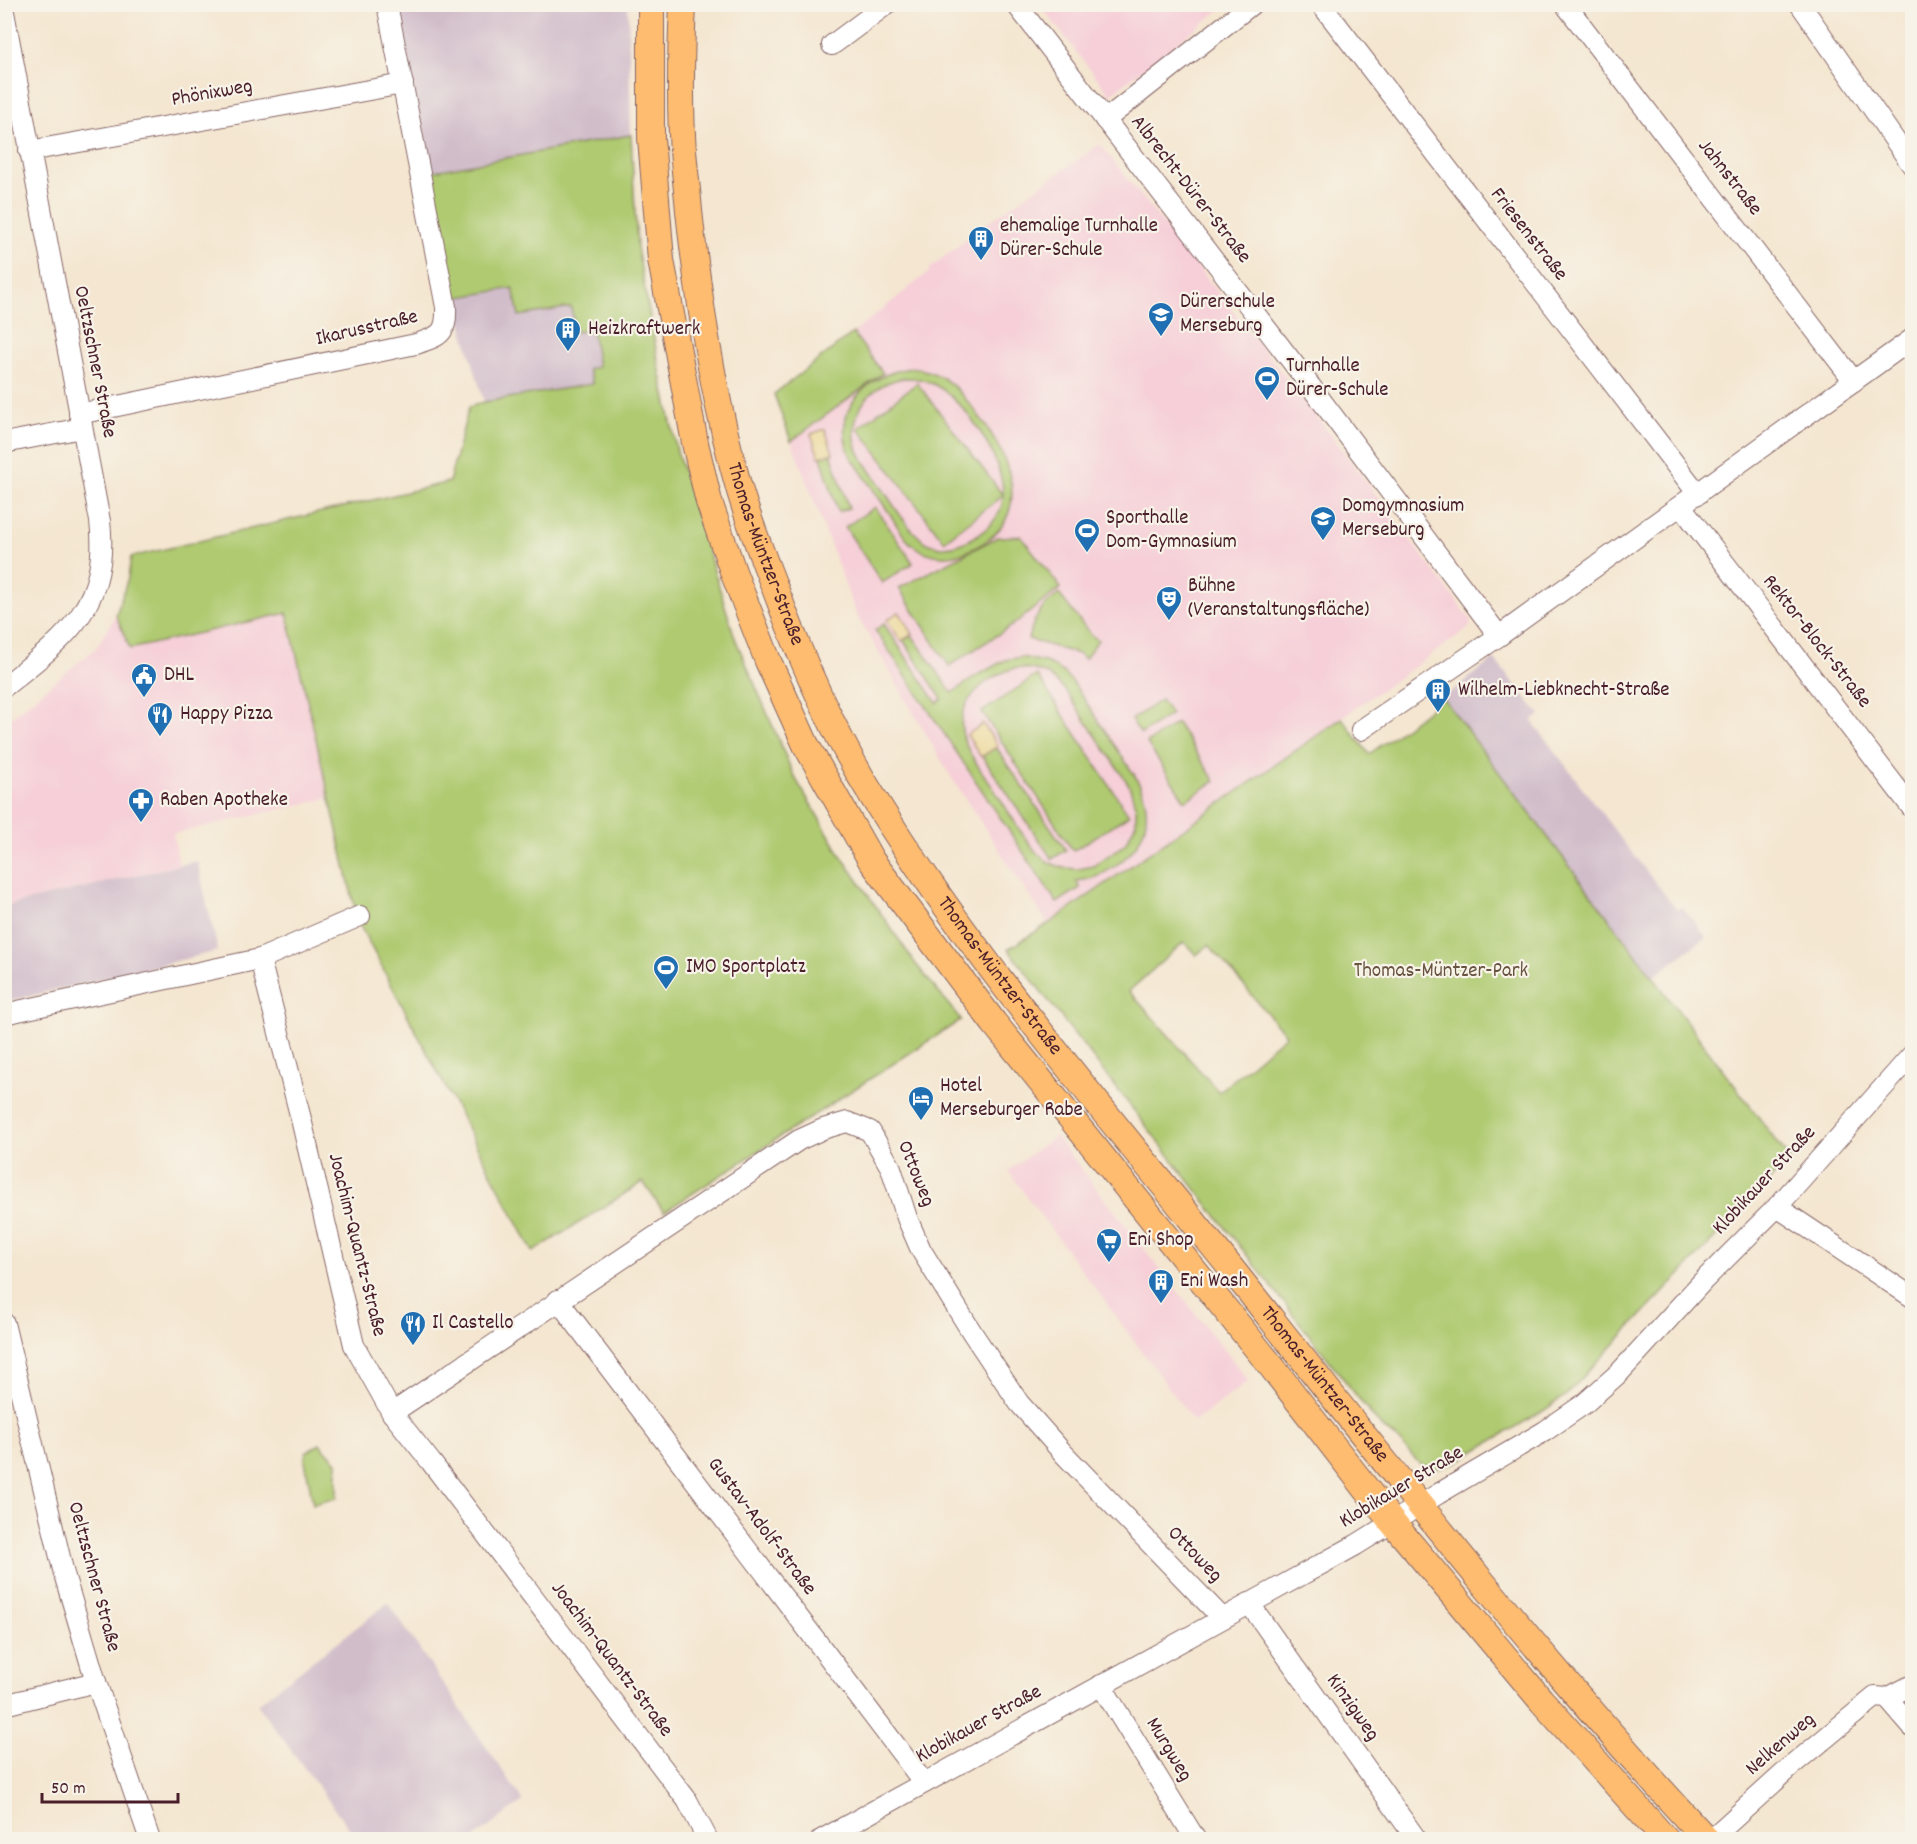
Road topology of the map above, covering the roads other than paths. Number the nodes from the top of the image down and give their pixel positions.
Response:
1 (387, 4) edge
2 (651, 4) edge
3 (682, 4) edge
4 (887, 4) edge
5 (1016, 4) edge
6 (1252, 4) edge
7 (1321, 4) edge
8 (1565, 4) edge
9 (1800, 4) edge
10 (4, 12) edge
11 (832, 45) dead end
12 (403, 84) junction
13 (1105, 120) junction
14 (29, 151) junction
15 (1912, 165) edge
16 (1912, 339) edge
17 (1854, 381) junction
18 (81, 421) junction
19 (4, 443) edge
20 (1698, 494) junction
21 (1681, 506) junction
22 (1499, 636) junction
23 (4, 687) edge
24 (1361, 730) dead end
25 (1912, 808) edge
26 (360, 916) dead end
27 (260, 959) junction
28 (4, 1014) edge
29 (1912, 1056) edge
30 (1777, 1206) junction
31 (1912, 1297) edge
32 (558, 1300) junction
33 (4, 1323) edge
34 (392, 1413) junction
35 (1419, 1505) junction
36 (1392, 1522) junction
37 (1249, 1603) junction
38 (1222, 1618) junction
39 (96, 1682) junction
40 (1101, 1685) junction
41 (1912, 1685) edge
42 (1881, 1698) junction
43 (4, 1704) edge
44 (1912, 1727) edge
45 (924, 1783) junction
46 (1714, 1835) edge
47 (150, 1839) edge
48 (708, 1839) edge
49 (821, 1839) edge
50 (1196, 1839) edge
51 (1417, 1839) edge
52 (1666, 1839) edge

1 - 12 street, Ikarusstraße
2 - 36 main road, Thomas-Müntzer-Straße
3 - 35 main road, Thomas-Müntzer-Straße
4 - 11 street
5 - 13 street, Albrecht-Dürer-Straße
6 - 13 street
7 - 20 street, Friesenstraße
8 - 17 street, Jahnstraße
9 - 15 street
10 - 14 street, Oeltzschner Straße
12 - 14 street, Phönixweg
12 - 18 street, Ikarusstraße
13 - 22 street, Albrecht-Dürer-Straße
14 - 18 street, Oeltzschner Straße
16 - 17 street
17 - 20 street
18 - 19 street
18 - 23 street, Oeltzschner Straße
20 - 21 street
21 - 22 street
21 - 25 street, Rektor-Block-Straße
22 - 24 street
26 - 27 street
27 - 28 street
27 - 34 street, Joachim-Quantz-Straße
29 - 30 street, Klobikauer Straße
30 - 31 street
30 - 35 street, Klobikauer Straße
32 - 34 street, Ottoweg
32 - 38 street, Ottoweg
32 - 45 street, Gustav-Adolf-Straße
33 - 39 street, Oeltzschner Straße
34 - 48 street, Joachim-Quantz-Straße
35 - 36 street, Klobikauer Straße
35 - 46 main road, Thomas-Müntzer-Straße
36 - 37 street, Klobikauer Straße
36 - 52 main road, Thomas-Müntzer-Straße
37 - 38 street, Klobikauer Straße
37 - 51 street, Kinzigweg
38 - 40 street, Klobikauer Straße
39 - 43 street
39 - 47 street, Oeltzschner Straße
40 - 45 street, Klobikauer Straße
40 - 50 street, Murgweg
41 - 42 street, Nelkenweg
42 - 44 street
42 - 46 street, Nelkenweg
45 - 49 street, Klobikauer Straße

